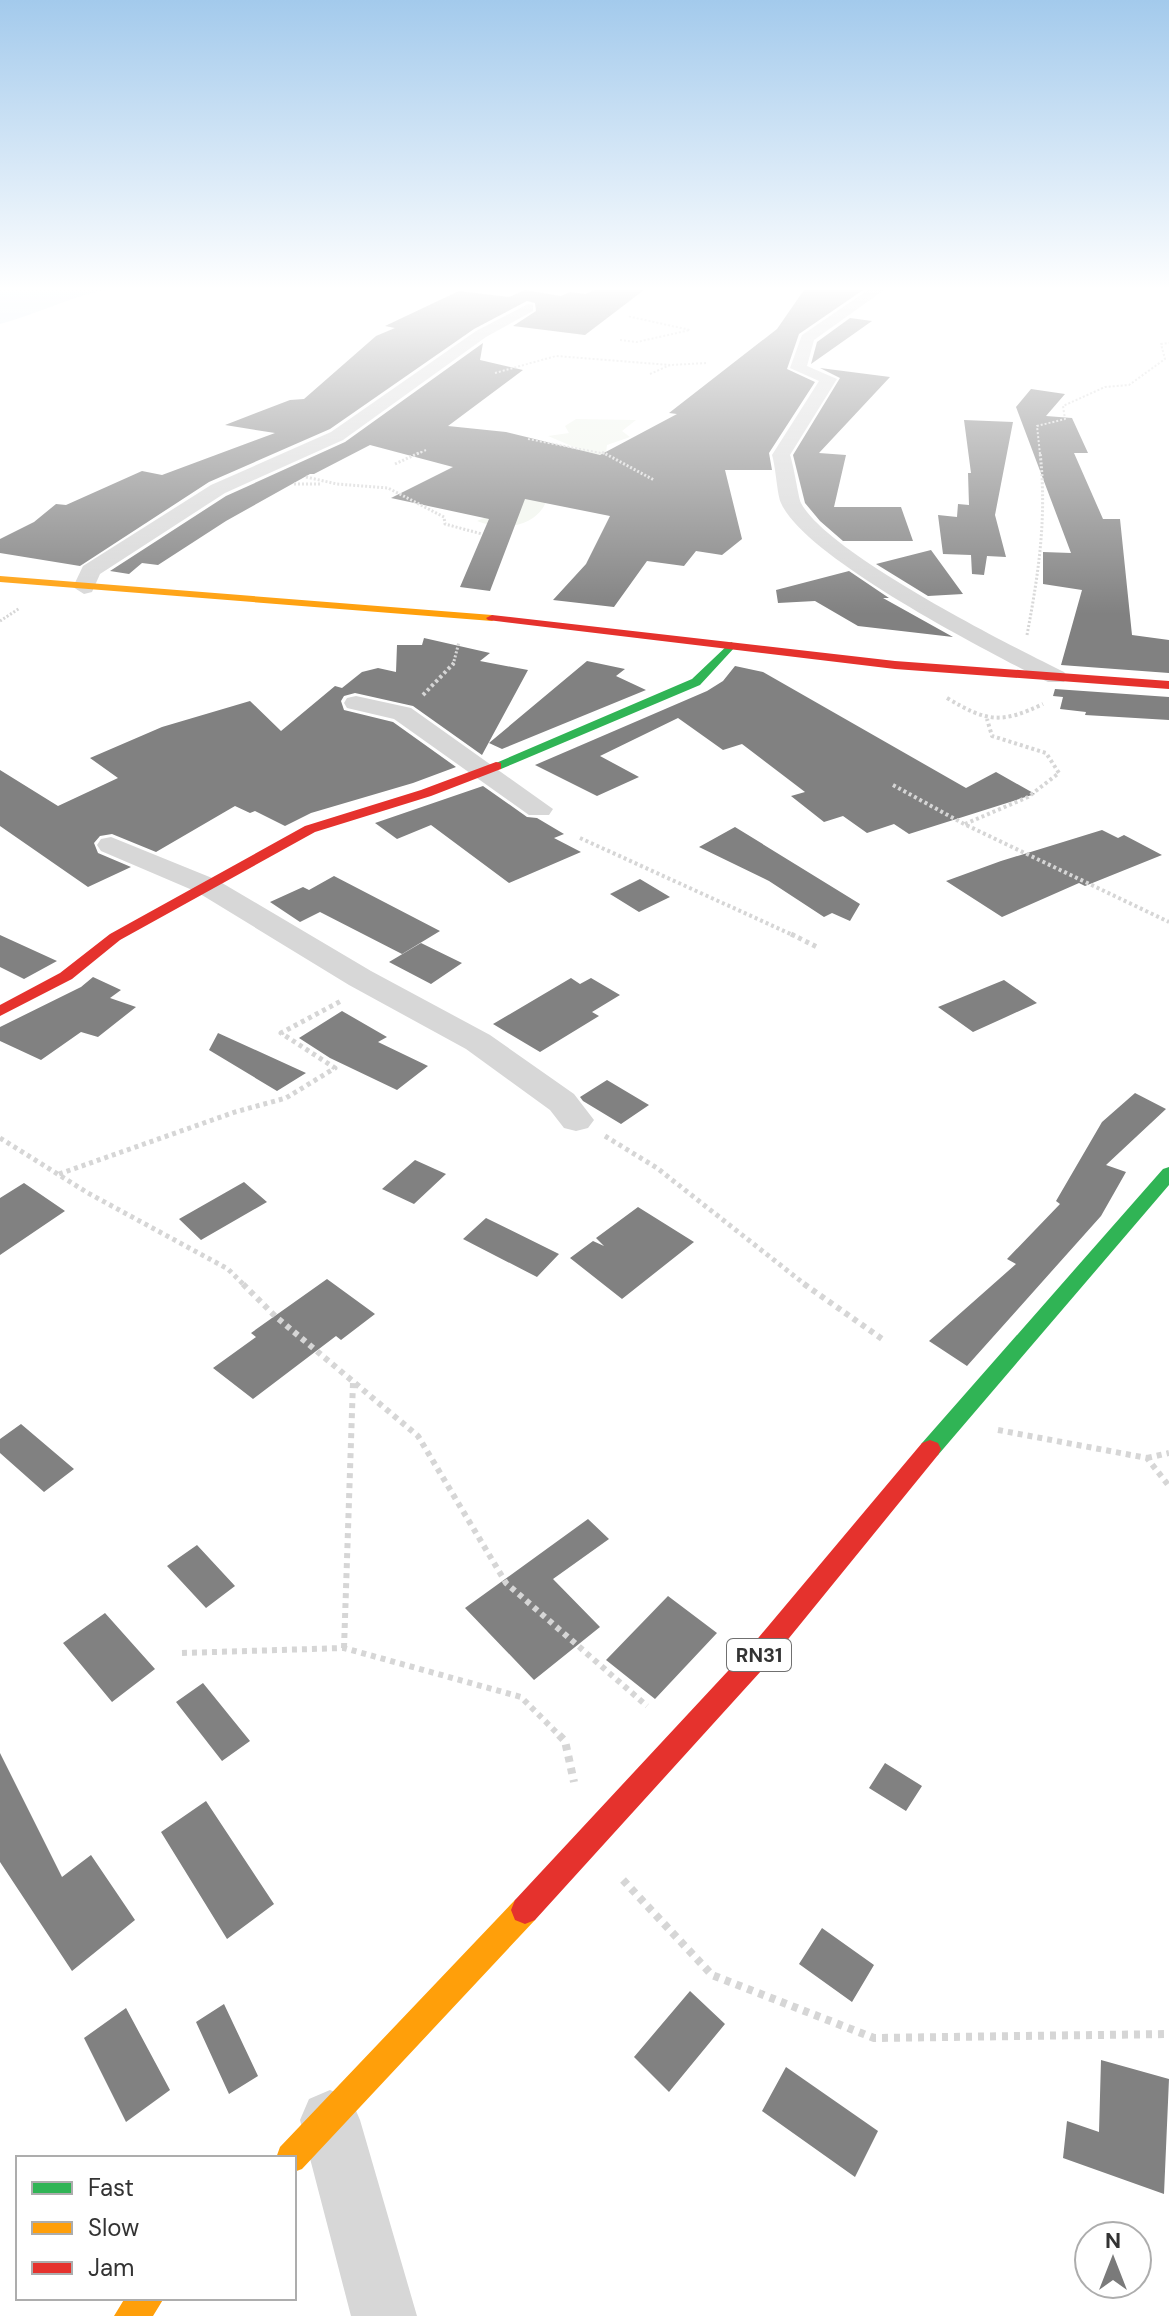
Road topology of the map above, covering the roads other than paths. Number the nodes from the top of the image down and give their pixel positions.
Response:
1 (391, 398) edge
2 (817, 398) edge
3 (0, 579) edge
4 (84, 587) junction
5 (731, 645) junction
6 (1056, 677) junction
7 (1169, 685) edge
8 (356, 703) dead end
9 (481, 770) junction
10 (539, 809) dead end
11 (111, 845) dead end
12 (207, 886) junction
13 (0, 1011) edge
14 (576, 1120) road end
15 (1169, 1173) edge
16 (310, 2139) edge
17 (146, 2300) edge
18 (130, 2316) edge
19 (384, 2316) edge

1 - 4 street
2 - 6 street
3 - 4 street
4 - 5 street
5 - 6 street
5 - 9 street
6 - 7 street
8 - 9 street
9 - 10 street
9 - 12 street
11 - 12 street
12 - 13 street
12 - 14 street
15 - 16 street, RN31
16 - 19 street
17 - 18 street

